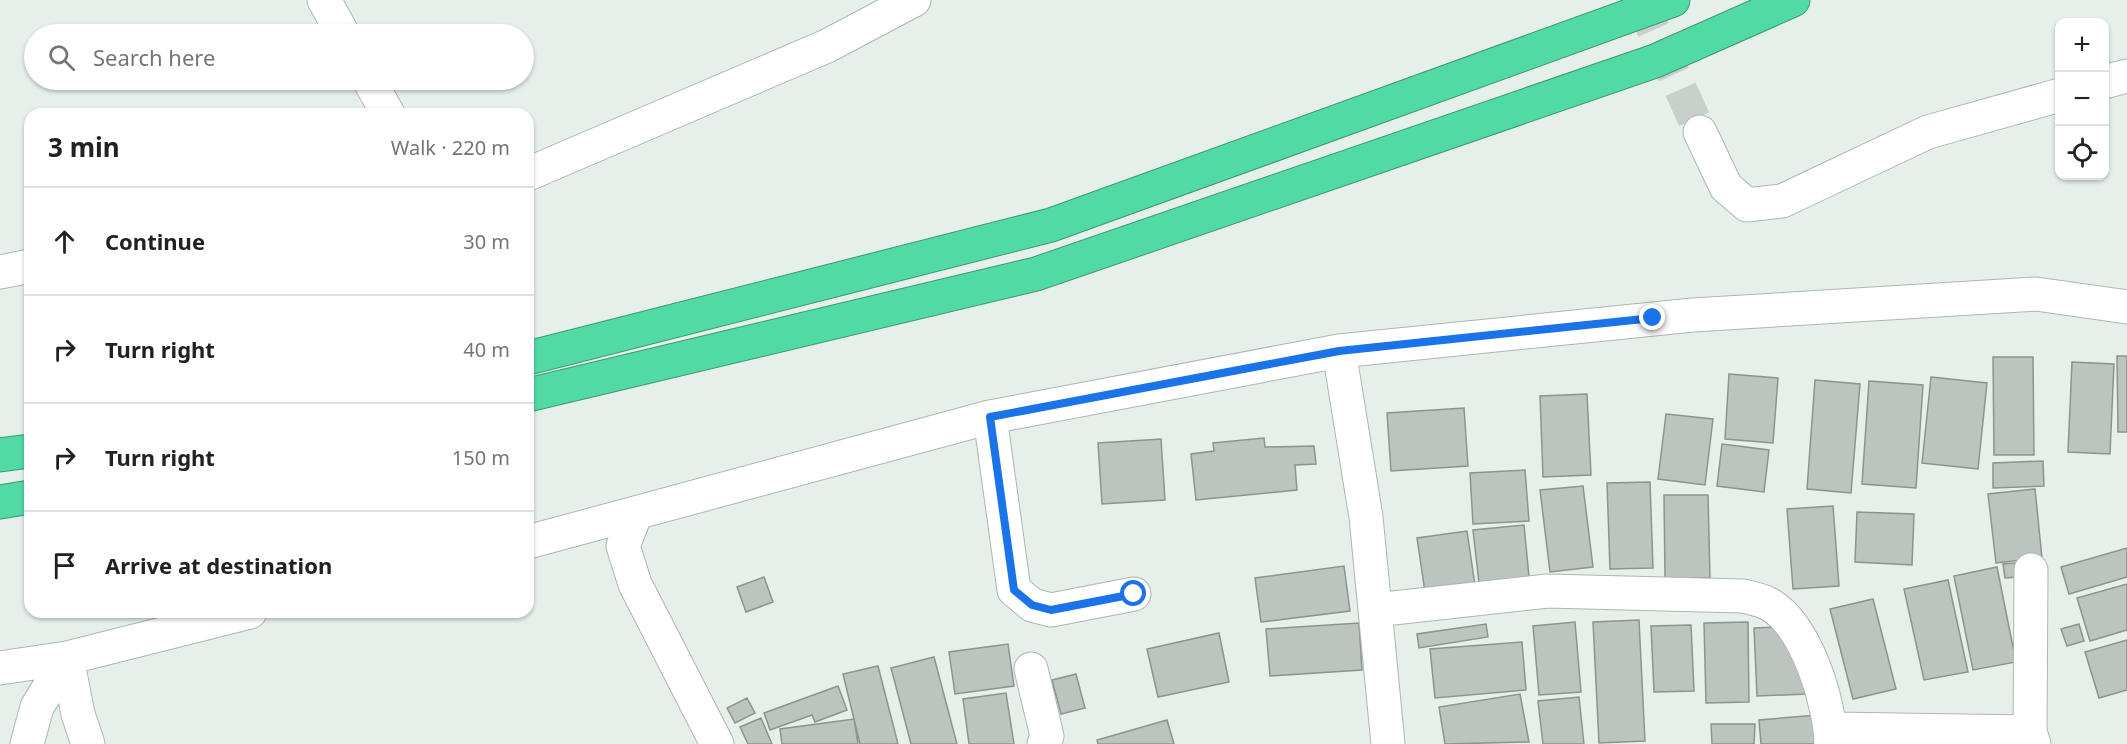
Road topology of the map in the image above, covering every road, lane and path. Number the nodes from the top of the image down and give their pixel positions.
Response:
1 (324, 0) edge
2 (914, 0) edge
3 (1673, 0) edge
4 (1793, 0) edge
5 (337, 24) edge
6 (2127, 76) edge
7 (2109, 81) edge
8 (375, 90) edge
9 (2055, 96) edge
10 (385, 108) edge
11 (1700, 132) tunnel mouth
12 (534, 171) edge
13 (24, 267) edge
14 (0, 272) edge
15 (2127, 307) edge
16 (1339, 351) junction
17 (534, 356) edge
18 (534, 394) edge
19 (990, 417) junction
20 (24, 452) edge
21 (0, 455) edge
22 (24, 498) edge
23 (0, 502) edge
24 (636, 513) junction
25 (534, 540) edge
26 (2031, 570) dead end
27 (1134, 594) dead end
28 (1375, 610) junction
29 (226, 618) edge
30 (67, 658) junction
31 (0, 668) edge
32 (1031, 669) dead end
33 (1831, 737) edge
34 (2032, 738) edge
35 (27, 744) edge
36 (88, 744) edge
37 (717, 744) edge
38 (1044, 744) edge
39 (1388, 744) edge

1 - 5 street
2 - 12 street
3 - 17 highway
4 - 18 highway
6 - 7 street
8 - 10 street
9 - 11 street
13 - 14 street
15 - 16 street
16 - 19 street
16 - 28 street
19 - 24 street
19 - 27 street
20 - 21 highway
22 - 23 highway
24 - 25 street
24 - 37 street
26 - 34 street
28 - 33 street
28 - 39 street
29 - 30 street
30 - 31 street
30 - 35 street
30 - 36 street
32 - 38 street
33 - 34 street

